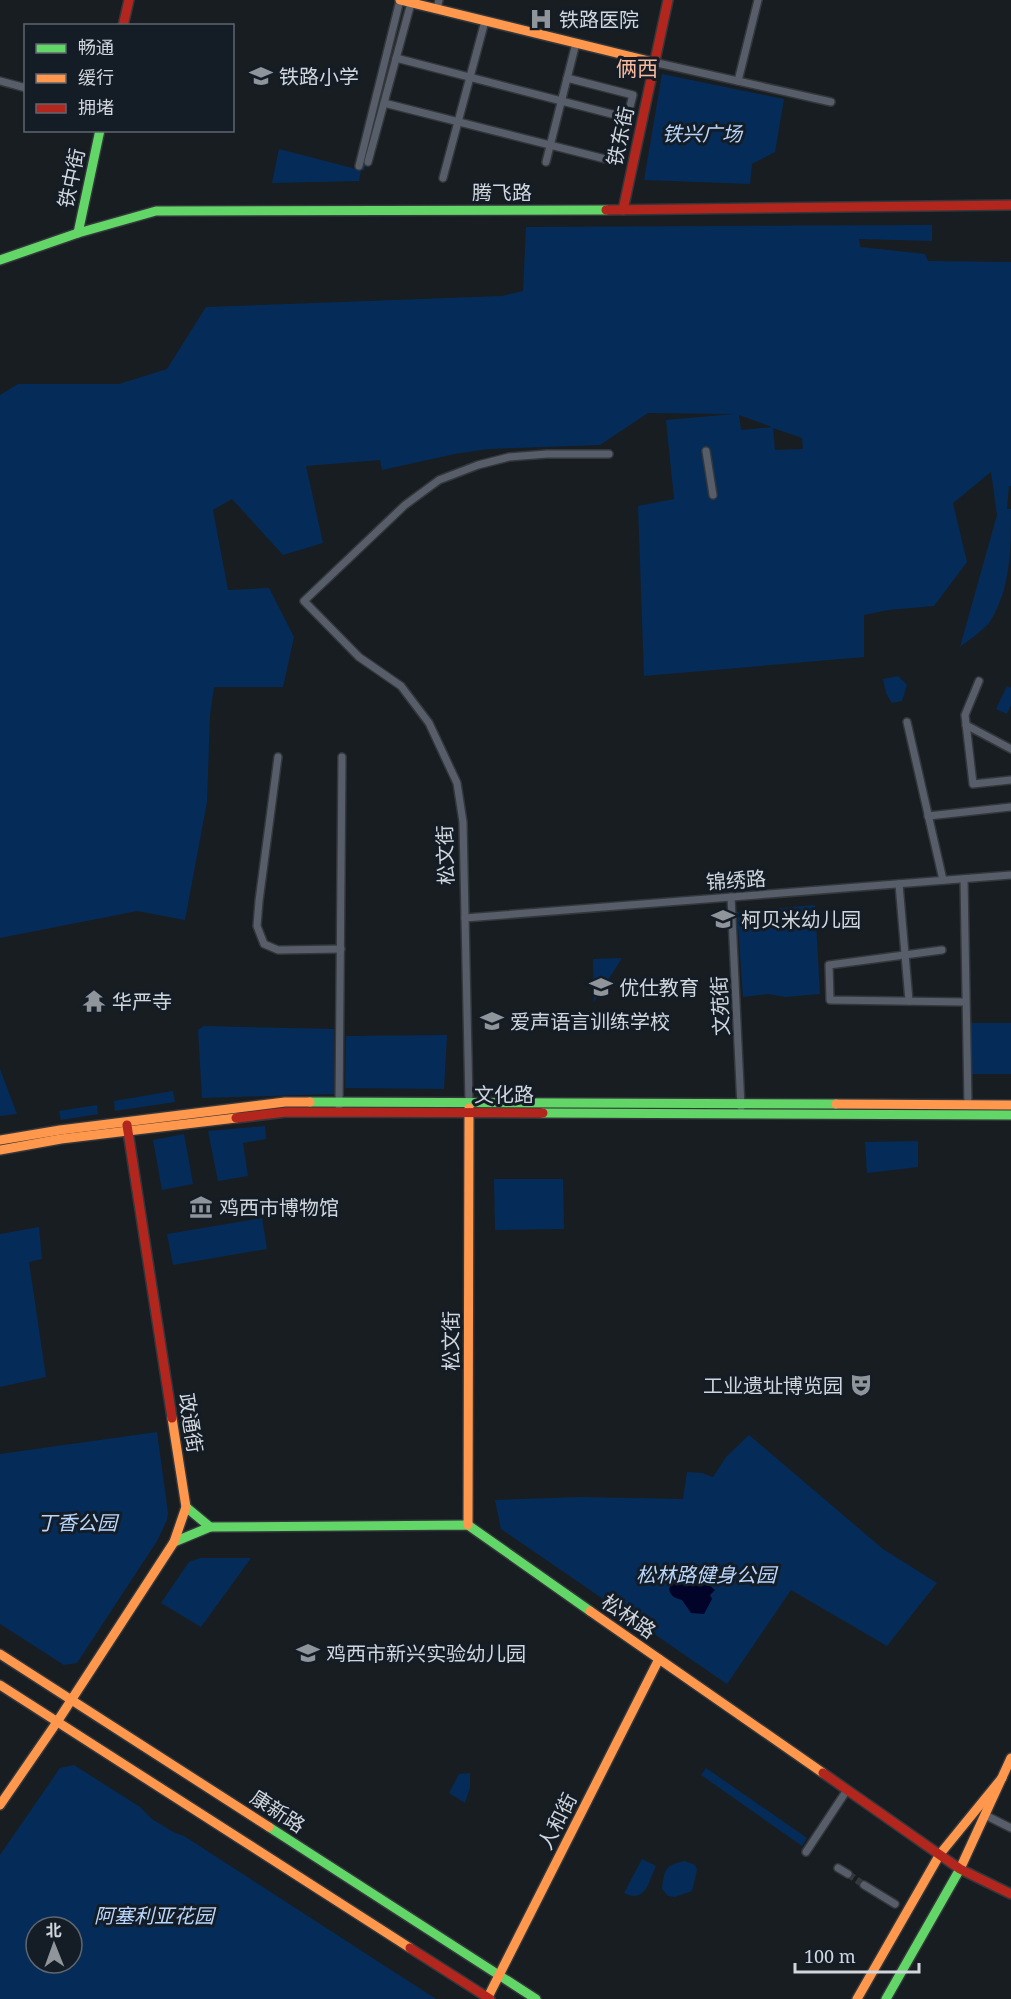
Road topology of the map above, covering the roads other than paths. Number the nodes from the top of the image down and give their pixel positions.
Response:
1 (129, 0) edge
2 (400, 0) edge
3 (668, 0) edge
4 (758, 0) edge
5 (411, 3) junction
6 (438, 5) edge
7 (485, 21) junction
8 (123, 24) edge
9 (576, 43) junction
10 (396, 58) junction
11 (653, 62) junction
12 (470, 78) junction
13 (567, 78) junction
14 (0, 81) edge
15 (738, 81) junction
16 (24, 87) edge
17 (561, 101) junction
18 (831, 102) dead end
19 (384, 103) junction
20 (458, 123) junction
21 (100, 132) edge
22 (550, 145) junction
23 (613, 161) dead end
24 (368, 162) dead end
25 (546, 162) dead end
26 (359, 166) dead end
27 (443, 178) dead end
28 (1011, 205) edge
29 (622, 210) junction
30 (78, 233) junction
31 (0, 260) edge
32 (706, 451) dead end
33 (609, 454) dead end
34 (713, 495) dead end
35 (979, 681) dead end
36 (907, 722) dead end
37 (966, 725) junction
38 (1011, 749) edge
39 (278, 757) dead end
40 (342, 757) dead end
41 (1011, 780) edge
42 (1011, 807) edge
43 (928, 816) junction
44 (1011, 875) edge
45 (964, 879) junction
46 (943, 880) junction
47 (899, 884) junction
48 (731, 897) junction
49 (465, 918) junction
50 (341, 949) junction
51 (942, 950) dead end
52 (905, 955) junction
53 (909, 1001) junction
54 (965, 1002) junction
55 (968, 1105) junction
56 (1011, 1105) edge
57 (339, 1107) junction
58 (468, 1108) junction
59 (742, 1109) junction
60 (1011, 1114) edge
61 (127, 1127) junction
62 (0, 1140) edge
63 (0, 1150) edge
64 (186, 1507) junction
65 (468, 1525) junction
66 (210, 1527) junction
67 (174, 1542) junction
68 (0, 1654) edge
69 (658, 1659) junction
70 (0, 1685) edge
71 (72, 1700) junction
72 (57, 1722) junction
73 (1011, 1758) edge
74 (1002, 1778) junction
75 (847, 1790) junction
76 (0, 1805) edge
77 (985, 1815) junction
78 (1011, 1828) edge
79 (806, 1852) dead end
80 (940, 1854) junction
81 (838, 1868) dead end
82 (960, 1869) junction
83 (848, 1874) tunnel mouth
84 (864, 1884) tunnel mouth
85 (1011, 1894) edge
86 (895, 1904) dead end
87 (499, 1976) junction
88 (488, 1999) edge
89 (536, 1999) edge
90 (857, 1999) edge
91 (886, 1999) edge

1 - 8 street
2 - 5 street
2 - 26 street
3 - 11 street, 铁东街
4 - 15 street
5 - 6 street
5 - 10 street
6 - 7 street
7 - 9 street
7 - 12 street
9 - 11 street
9 - 13 street
10 - 12 street
10 - 19 street
11 - 15 street
11 - 29 street, 铁东街
12 - 17 street
12 - 20 street
13 - 17 street
13 - 17 street
14 - 16 street
15 - 18 street
17 - 22 street
19 - 20 street
19 - 24 street
20 - 22 street
20 - 27 street
21 - 30 street, 铁中街
22 - 23 street
22 - 25 street
28 - 29 street, 腾飞路
29 - 30 street, 腾飞路
30 - 31 street, 腾飞路
32 - 34 street
33 - 49 street, 松文街
35 - 37 street
36 - 43 street
37 - 38 street
37 - 41 street
39 - 50 street
40 - 50 street
42 - 43 street
43 - 46 street
44 - 45 street, 锦绣路
45 - 46 street, 锦绣路
45 - 54 street
46 - 47 street, 锦绣路
47 - 48 street, 锦绣路
47 - 52 street
48 - 49 street, 锦绣路
48 - 59 street, 文苑街
49 - 58 street, 松文街
50 - 57 street
51 - 52 street
52 - 53 street
52 - 53 street
53 - 54 street
54 - 55 street
55 - 56 street, 文化路
55 - 59 street, 文化路
57 - 58 street, 文化路
57 - 61 street, 文化路
58 - 59 street, 文化路
58 - 65 street, 松文街
59 - 60 street, 文化路
61 - 62 street, 文化路
61 - 63 street, 文化路
61 - 64 street, 政通街
64 - 66 street
64 - 67 street, 政通街
65 - 66 street
65 - 69 street, 松林路
66 - 67 street
67 - 71 street, 政通街
68 - 71 street, 康新路
69 - 75 street, 松林路
69 - 87 street, 人和街
70 - 72 street
71 - 72 street, 政通街
71 - 87 street, 康新路
72 - 76 street
72 - 88 street
73 - 74 street
74 - 77 street
74 - 80 street
75 - 79 street
75 - 80 street, 松林路
77 - 78 street
77 - 82 street
80 - 82 street, 松林路
80 - 90 street
81 - 83 street
82 - 85 street, 松林路
82 - 91 street
84 - 86 street
87 - 88 street, 人和街
87 - 89 street, 康新路

